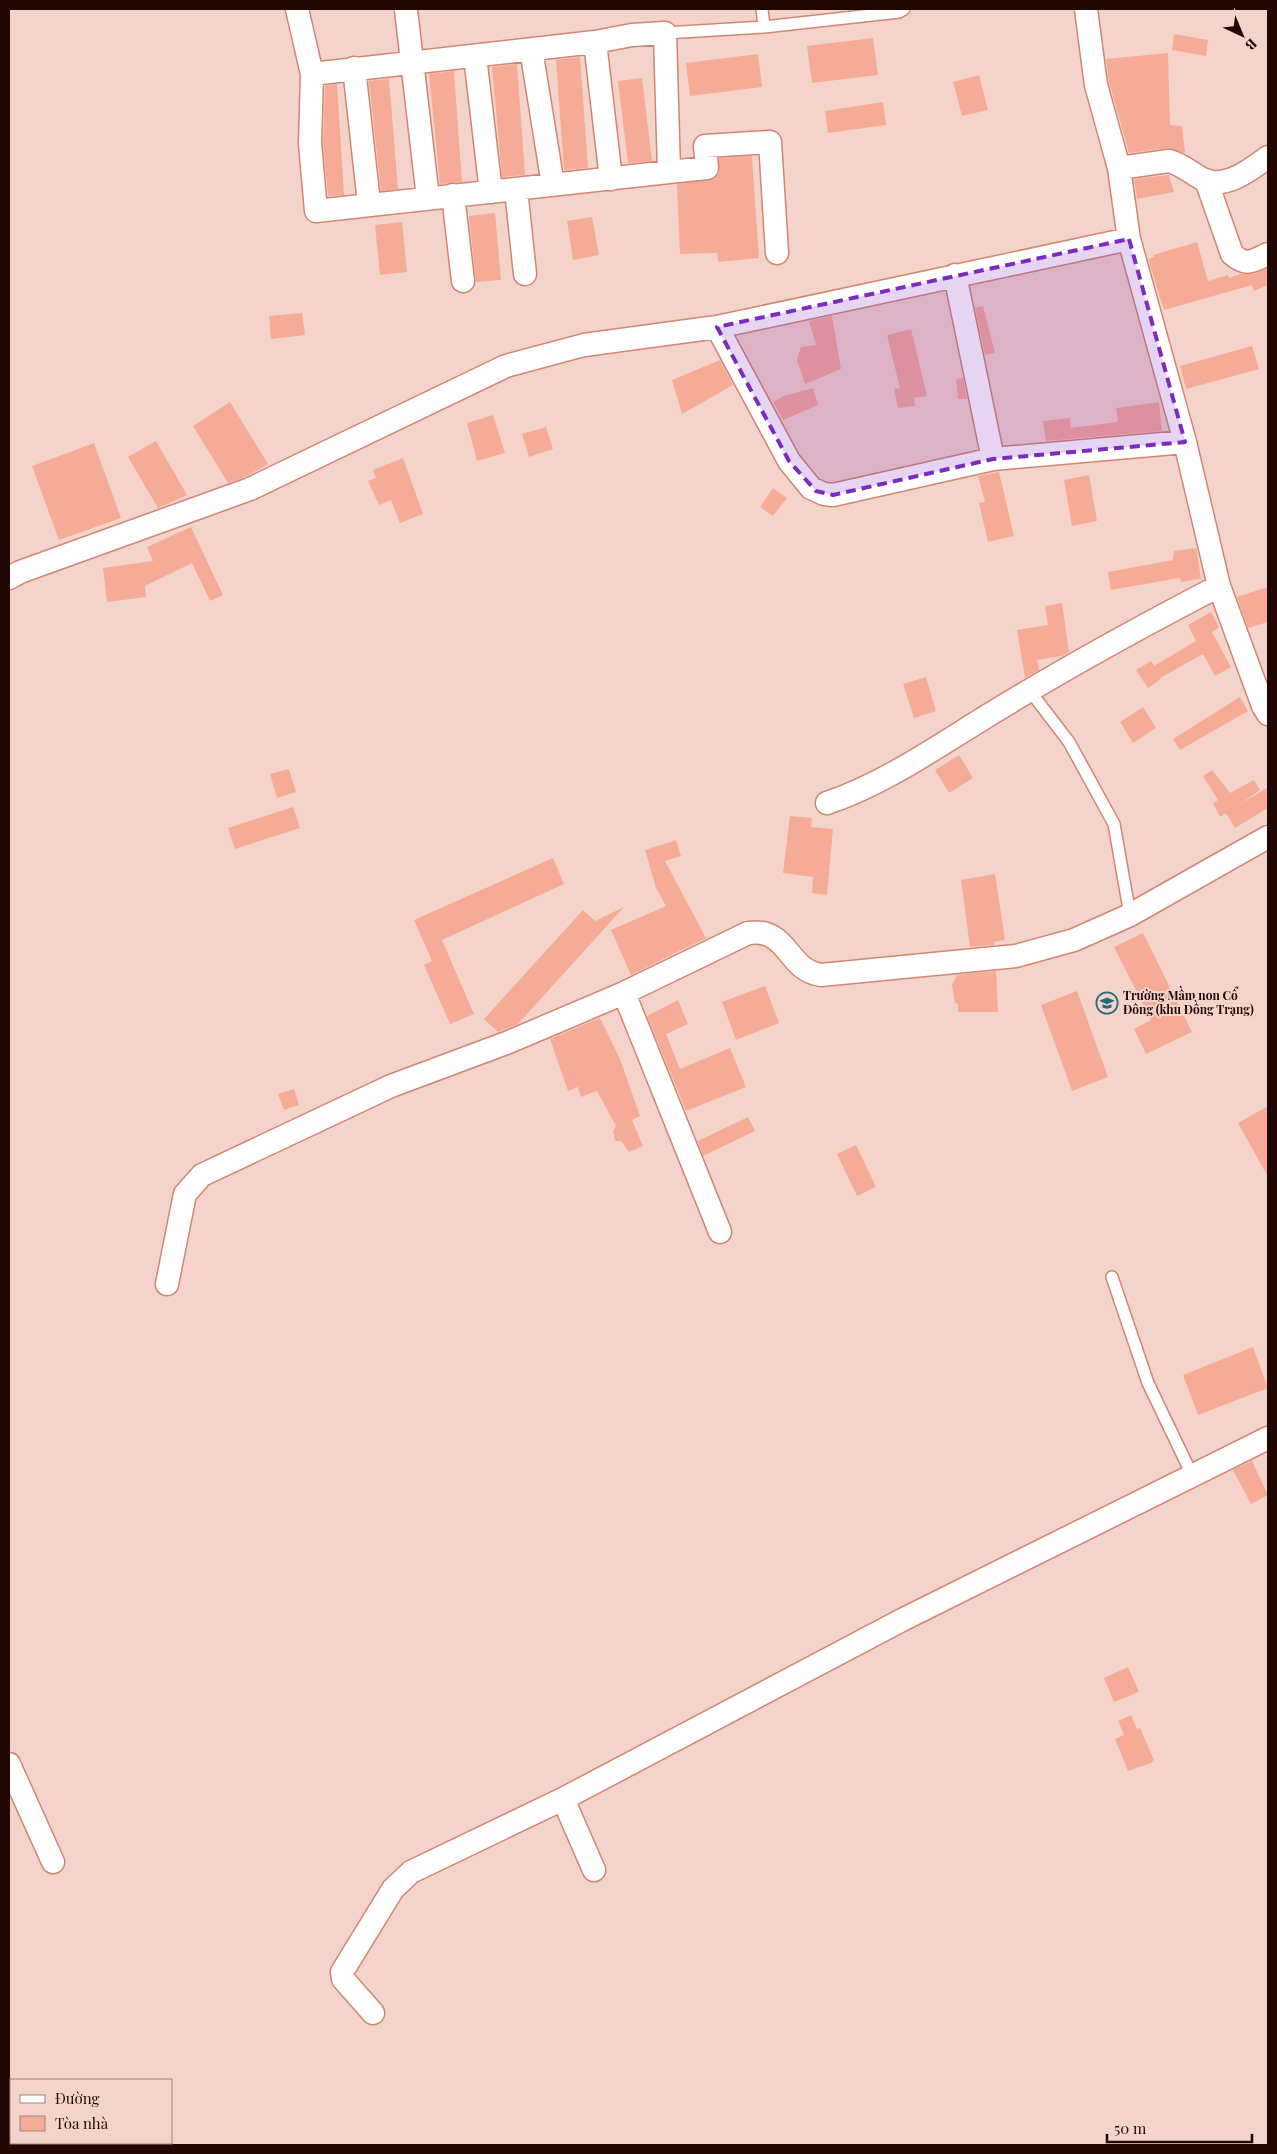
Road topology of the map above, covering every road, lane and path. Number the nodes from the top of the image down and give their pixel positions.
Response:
1 (297, 9) edge
2 (762, 9) edge
3 (904, 9) edge
4 (1086, 9) edge
5 (406, 10) edge
6 (764, 27) junction
7 (665, 33) junction
8 (595, 42) junction
9 (531, 49) junction
10 (475, 56) junction
11 (413, 63) junction
12 (354, 68) junction
13 (312, 74) junction
14 (1268, 157) edge
15 (1119, 168) junction
16 (669, 172) junction
17 (611, 178) junction
18 (1206, 180) junction
19 (552, 185) junction
20 (516, 189) junction
21 (491, 192) junction
22 (453, 195) junction
23 (428, 198) junction
24 (369, 203) junction
25 (1129, 239) junction
26 (778, 253) dead end
27 (1268, 254) edge
28 (525, 274) dead end
29 (955, 275) junction
30 (463, 281) dead end
31 (717, 327) junction
32 (1185, 442) junction
33 (993, 459) junction
34 (9, 578) edge
35 (1220, 586) junction
36 (1030, 691) junction
37 (1268, 714) edge
38 (827, 803) dead end
39 (1268, 837) edge
40 (1130, 914) junction
41 (624, 993) junction
42 (720, 1232) dead end
43 (1112, 1277) dead end
44 (167, 1284) dead end
45 (1268, 1438) edge
46 (1193, 1477) junction
47 (9, 1764) edge
48 (563, 1798) junction
49 (53, 1862) dead end
50 (594, 1870) dead end
51 (372, 2014) dead end

1 - 13 street
2 - 6 lane
3 - 6 lane
4 - 15 street
5 - 11 street
6 - 7 lane
7 - 8 street
7 - 16 street
8 - 9 street
8 - 17 street
9 - 10 street
9 - 19 street
10 - 11 street
10 - 21 street
11 - 12 street
11 - 23 street
12 - 13 street
12 - 24 street
13 - 24 street
14 - 18 street
15 - 18 street
15 - 25 street
16 - 17 street
16 - 26 street
17 - 19 street
18 - 27 street
19 - 20 street
20 - 21 street
20 - 28 street
21 - 22 street
22 - 23 street
22 - 30 street
23 - 24 street
25 - 29 street
25 - 32 street
29 - 31 street
29 - 33 street
31 - 33 street
31 - 34 street
32 - 33 street
32 - 35 street
35 - 36 street
35 - 37 street
36 - 38 street
36 - 40 lane
39 - 40 street
40 - 41 street
41 - 42 street
41 - 44 street
43 - 46 lane
45 - 46 street
46 - 48 street
47 - 49 street
48 - 50 street
48 - 51 street

